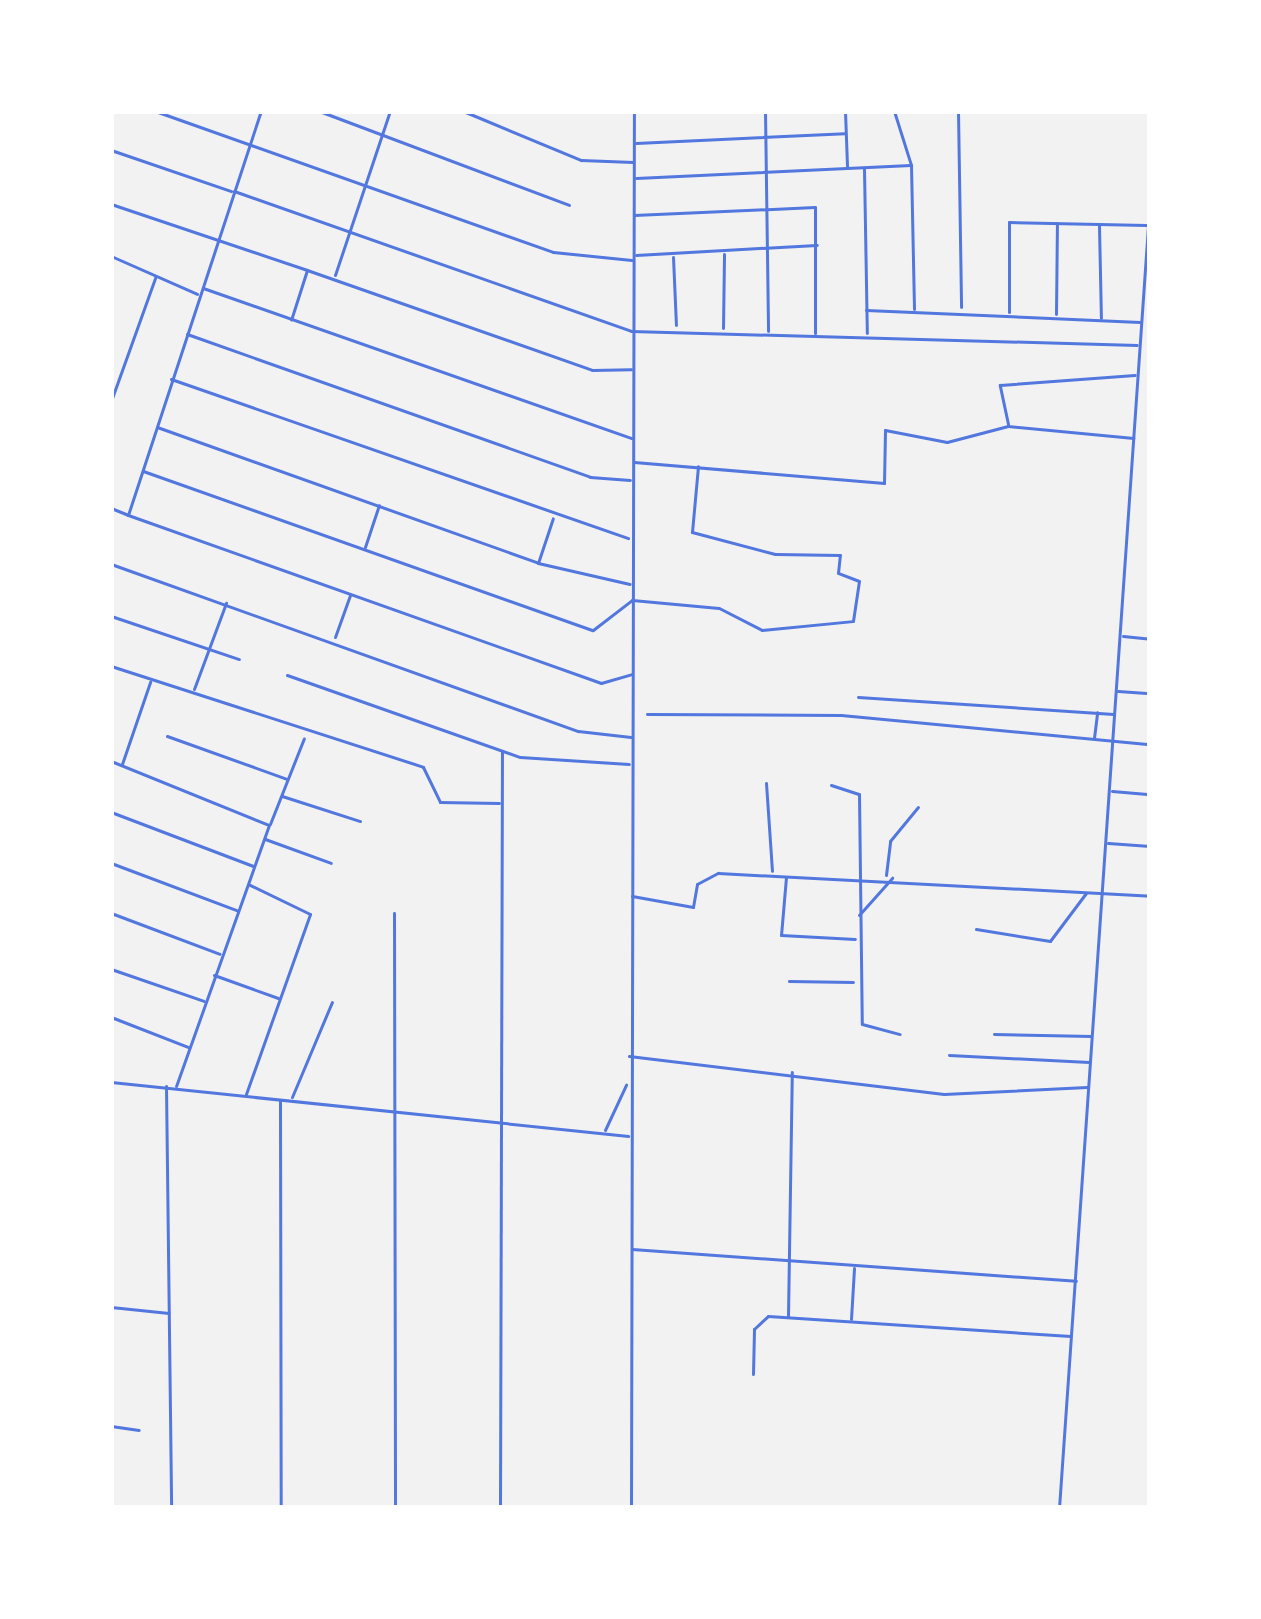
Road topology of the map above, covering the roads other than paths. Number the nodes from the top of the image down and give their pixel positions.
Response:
1 (155, 111) edge
2 (261, 111) edge
3 (319, 111) edge
4 (390, 111) edge
5 (463, 111) edge
6 (634, 111) edge
7 (765, 111) edge
8 (845, 111) edge
9 (894, 111) edge
10 (958, 111) edge
11 (765, 132) junction
12 (845, 133) junction
13 (378, 135) junction
14 (634, 143) junction
15 (251, 144) junction
16 (111, 149) edge
17 (634, 162) junction
18 (911, 165) junction
19 (847, 167) junction
20 (864, 167) junction
21 (767, 173) junction
22 (634, 178) junction
23 (359, 190) junction
24 (233, 192) junction
25 (1150, 197) edge
26 (111, 204) edge
27 (569, 206) dead end
28 (768, 212) junction
29 (634, 215) junction
30 (1057, 223) junction
31 (1099, 224) junction
32 (1148, 225) edge
33 (348, 229) junction
34 (1148, 242) edge
35 (218, 244) junction
36 (817, 245) junction
37 (724, 251) junction
38 (770, 251) junction
39 (673, 255) junction
40 (112, 257) edge
41 (634, 258) junction
42 (111, 264) edge
43 (307, 270) junction
44 (335, 276) junction
45 (154, 278) junction
46 (202, 292) junction
47 (866, 310) junction
48 (914, 311) junction
49 (961, 311) junction
50 (1009, 312) junction
51 (1056, 316) junction
52 (1101, 320) junction
53 (291, 322) junction
54 (1141, 322) junction
55 (676, 328) junction
56 (723, 330) junction
57 (632, 331) junction
58 (768, 332) junction
59 (187, 334) junction
60 (815, 335) junction
61 (867, 337) junction
62 (1139, 345) junction
63 (633, 368) junction
64 (1137, 374) junction
65 (171, 380) junction
66 (111, 401) edge
67 (1008, 426) junction
68 (157, 427) junction
69 (632, 437) junction
70 (1133, 439) junction
71 (632, 462) junction
72 (698, 466) junction
73 (143, 471) junction
74 (632, 480) junction
75 (379, 503) junction
76 (111, 508) edge
77 (128, 515) junction
78 (554, 516) junction
79 (631, 539) junction
80 (364, 548) junction
81 (538, 563) junction
82 (111, 564) edge
83 (632, 584) junction
84 (350, 595) junction
85 (632, 600) junction
86 (226, 601) junction
87 (111, 616) edge
88 (1121, 636) junction
89 (334, 638) junction
90 (1150, 639) edge
91 (208, 650) junction
92 (239, 659) dead end
93 (111, 666) edge
94 (632, 674) junction
95 (287, 675) dead end
96 (151, 680) junction
97 (1117, 691) junction
98 (193, 692) junction
99 (1150, 693) edge
100 (858, 697) dead end
101 (1096, 711) junction
102 (1115, 714) junction
103 (647, 715) dead end
104 (305, 735) junction
105 (167, 736) dead end
106 (631, 737) junction
107 (1094, 740) junction
108 (1113, 742) junction
109 (1150, 744) edge
110 (502, 752) junction
111 (111, 761) edge
112 (631, 764) junction
113 (122, 765) junction
114 (287, 779) junction
115 (766, 783) dead end
116 (831, 785) dead end
117 (1110, 791) junction
118 (1150, 794) edge
119 (281, 796) junction
120 (501, 803) junction
121 (918, 808) dead end
122 (111, 812) edge
123 (360, 821) dead end
124 (269, 825) junction
125 (266, 839) junction
126 (1106, 842) junction
127 (1150, 846) edge
128 (111, 862) edge
129 (331, 862) dead end
130 (255, 867) junction
131 (772, 874) junction
132 (786, 875) junction
133 (889, 877) junction
134 (856, 879) junction
135 (248, 884) junction
136 (1087, 892) junction
137 (1103, 893) junction
138 (631, 896) junction
139 (1150, 896) edge
140 (238, 910) junction
141 (111, 913) edge
142 (394, 914) dead end
143 (858, 916) junction
144 (976, 929) dead end
145 (858, 939) junction
146 (221, 954) junction
147 (111, 969) edge
148 (214, 975) junction
149 (789, 981) dead end
150 (856, 982) junction
151 (279, 998) junction
152 (204, 1001) junction
153 (332, 1002) dead end
154 (111, 1017) edge
155 (900, 1034) dead end
156 (994, 1034) dead end
157 (1093, 1036) junction
158 (188, 1047) junction
159 (949, 1055) dead end
160 (628, 1056) junction
161 (1091, 1062) junction
162 (792, 1070) junction
163 (111, 1082) edge
164 (166, 1084) junction
165 (627, 1084) junction
166 (176, 1086) junction
167 (1089, 1088) junction
168 (246, 1095) junction
169 (280, 1099) junction
170 (292, 1099) junction
171 (388, 1109) junction
172 (501, 1123) junction
173 (602, 1133) junction
174 (630, 1136) junction
175 (630, 1249) junction
176 (790, 1260) junction
177 (854, 1265) junction
178 (1076, 1281) junction
179 (111, 1307) edge
180 (170, 1313) junction
181 (788, 1317) junction
182 (851, 1320) junction
183 (1072, 1336) junction
184 (753, 1374) dead end
185 (111, 1426) edge
186 (139, 1430) dead end
187 (171, 1508) edge
188 (281, 1508) edge
189 (395, 1508) edge
190 (500, 1508) edge
191 (631, 1508) edge
192 (1059, 1508) edge

1 - 15 street
2 - 15 street
3 - 13 street
4 - 13 street
5 - 17 street
6 - 14 street
7 - 11 street
8 - 12 street
9 - 18 street
10 - 49 street
11 - 12 street
11 - 14 street
11 - 21 street
12 - 19 street
13 - 23 street
13 - 27 street
14 - 17 street
15 - 23 street
15 - 24 street
16 - 24 street
17 - 22 street
18 - 20 street
18 - 48 street
19 - 20 street
19 - 21 street
20 - 47 street
21 - 22 street
21 - 28 street
22 - 29 street
23 - 33 street
23 - 41 street
24 - 33 street
24 - 35 street
25 - 32 street
26 - 35 street
28 - 29 street
28 - 36 street
28 - 38 street
29 - 41 street
30 - 31 street
30 - 50 street
30 - 51 street
31 - 32 street
31 - 52 street
32 - 34 street
33 - 44 street
33 - 57 street
34 - 54 street
35 - 43 street
35 - 46 street
36 - 38 street
36 - 60 street
37 - 38 street
37 - 39 street
37 - 56 street
38 - 58 street
39 - 41 street
39 - 55 street
40 - 42 street
40 - 45 street
41 - 57 street
43 - 44 street
43 - 53 street
44 - 63 street
45 - 46 street
45 - 66 street
46 - 53 street
46 - 59 street
47 - 48 street
47 - 61 street
48 - 49 street
49 - 50 street
50 - 51 street
51 - 52 street
52 - 54 street
53 - 69 street
54 - 62 street
55 - 56 street
55 - 57 street
56 - 58 street
57 - 63 street
58 - 60 street
59 - 65 street
59 - 74 street
60 - 61 street
61 - 62 street
62 - 64 street
63 - 69 street
64 - 67 street
64 - 70 street
65 - 68 street
65 - 78 street
67 - 70 street
67 - 72 street
68 - 73 street
68 - 75 street
69 - 71 street
70 - 88 street
71 - 72 street
71 - 74 street
72 - 85 street
73 - 77 street
73 - 80 street
74 - 79 street
75 - 80 street
75 - 81 street
76 - 77 street
77 - 84 street
78 - 79 street
78 - 81 street
79 - 83 street
80 - 85 street
81 - 83 street
82 - 86 street
83 - 85 street
84 - 89 street
84 - 94 street
85 - 94 street
86 - 89 street
86 - 91 street
87 - 91 street
88 - 90 street
88 - 97 street
89 - 106 street
91 - 92 street
91 - 98 street
93 - 96 street
94 - 106 street
95 - 110 street
96 - 98 street
96 - 113 street
97 - 99 street
97 - 102 street
98 - 104 street
100 - 101 street
101 - 102 street
101 - 107 street
102 - 108 street
103 - 107 street
104 - 114 street
104 - 120 street
105 - 114 street
106 - 112 street
107 - 108 street
108 - 109 street
108 - 117 street
110 - 112 street
110 - 120 street
111 - 113 street
112 - 138 street
113 - 124 street
114 - 119 street
115 - 131 street
116 - 134 street
117 - 118 street
117 - 126 street
119 - 123 street
119 - 124 street
120 - 172 street
121 - 133 street
122 - 130 street
124 - 125 street
125 - 129 street
125 - 130 street
126 - 127 street
126 - 137 street
128 - 140 street
130 - 135 street
131 - 132 street
131 - 138 street
132 - 134 street
132 - 145 street
133 - 134 street
133 - 136 street
133 - 143 street
134 - 143 street
135 - 140 street
135 - 151 street
136 - 137 street
136 - 144 street
137 - 139 street
137 - 157 street
138 - 160 street
140 - 146 street
141 - 146 street
142 - 171 street
143 - 145 street
145 - 150 street
146 - 148 street
147 - 152 street
148 - 151 street
148 - 152 street
149 - 150 street
150 - 155 street
151 - 168 street
152 - 158 street
153 - 170 street
154 - 158 street
156 - 157 street
157 - 161 street
158 - 166 street
159 - 161 street
160 - 162 street
160 - 165 street
161 - 167 street
162 - 167 street
162 - 176 street
163 - 164 street
164 - 166 street
164 - 180 street
165 - 173 street
165 - 174 street
166 - 168 street
167 - 178 street
168 - 169 street
169 - 170 street
169 - 188 street
170 - 171 street
171 - 172 street
171 - 189 street
172 - 173 street
172 - 190 street
173 - 174 street
174 - 175 street
175 - 176 street
175 - 191 street
176 - 177 street
176 - 181 street
177 - 178 street
177 - 182 street
178 - 183 street
179 - 180 street
180 - 187 street
181 - 182 street
181 - 184 street
182 - 183 street
183 - 192 street
185 - 186 street

